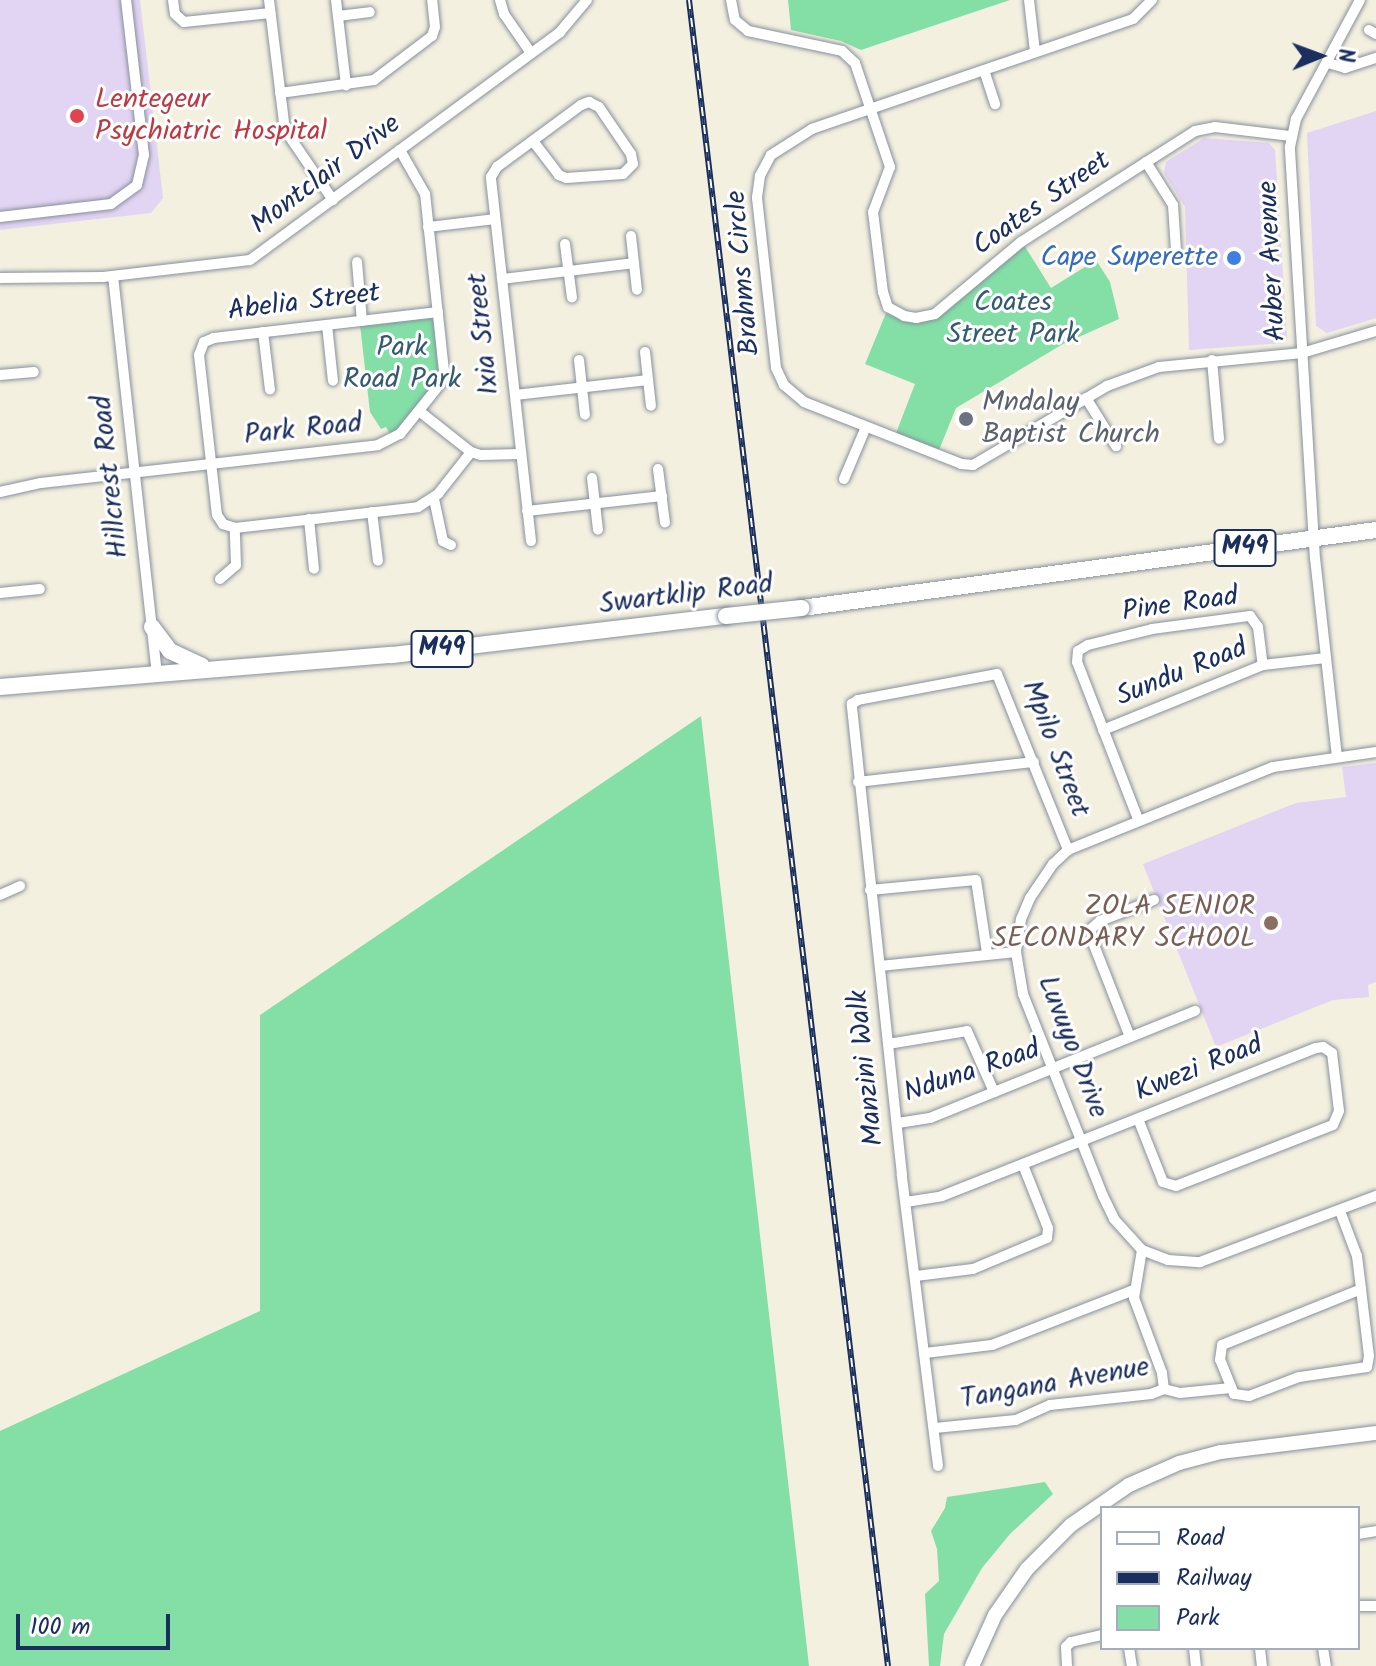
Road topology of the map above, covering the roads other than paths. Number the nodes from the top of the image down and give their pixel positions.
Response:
1 (126, 0) edge
2 (173, 0) edge
3 (269, 0) edge
4 (336, 0) edge
5 (432, 0) edge
6 (500, 0) edge
7 (587, 0) edge
8 (731, 0) edge
9 (1029, 0) edge
10 (1152, 0) edge
11 (1360, 0) edge
12 (370, 12) dead end
13 (271, 13) junction
14 (338, 16) junction
15 (1035, 52) junction
16 (531, 53) junction
17 (1376, 58) edge
18 (1328, 63) junction
19 (984, 70) junction
20 (346, 85) junction
21 (280, 93) junction
22 (995, 104) dead end
23 (871, 108) junction
24 (1291, 136) junction
25 (533, 141) junction
26 (400, 150) junction
27 (1146, 162) junction
28 (333, 200) junction
29 (0, 217) edge
30 (495, 219) junction
31 (428, 227) junction
32 (631, 236) dead end
33 (565, 244) dead end
34 (1176, 250) dead end
35 (357, 262) dead end
36 (634, 263) junction
37 (569, 271) junction
38 (113, 276) junction
39 (0, 278) edge
40 (502, 279) junction
41 (637, 290) dead end
42 (572, 298) dead end
43 (438, 312) junction
44 (362, 321) junction
45 (327, 325) junction
46 (1376, 331) edge
47 (263, 332) junction
48 (645, 352) dead end
49 (1302, 353) junction
50 (579, 360) dead end
51 (1212, 360) junction
52 (34, 372) dead end
53 (0, 375) edge
54 (648, 380) junction
55 (333, 381) dead end
56 (582, 387) junction
57 (270, 390) dead end
58 (515, 395) junction
59 (1086, 398) junction
60 (651, 406) dead end
61 (419, 411) junction
62 (585, 415) dead end
63 (866, 427) junction
64 (1219, 439) dead end
65 (1116, 446) dead end
66 (471, 452) junction
67 (521, 454) junction
68 (211, 464) junction
69 (658, 469) dead end
70 (135, 473) junction
71 (592, 478) dead end
72 (844, 479) dead end
73 (0, 492) edge
74 (662, 496) junction
75 (434, 499) junction
76 (595, 503) junction
77 (527, 511) junction
78 (372, 512) junction
79 (309, 519) junction
80 (665, 523) dead end
81 (235, 528) junction
82 (598, 530) dead end
83 (1376, 530) edge
84 (1313, 537) junction
85 (531, 541) dead end
86 (451, 545) dead end
87 (378, 561) dead end
88 (314, 569) dead end
89 (220, 579) dead end
90 (40, 589) dead end
91 (0, 593) edge
92 (152, 627) junction
93 (1326, 658) junction
94 (1263, 665) junction
95 (209, 669) junction
96 (157, 673) junction
97 (0, 687) edge
98 (852, 704) joint
99 (1103, 730) junction
100 (1376, 752) edge
101 (1337, 757) junction
102 (1034, 762) junction
103 (858, 782) junction
104 (1138, 819) junction
105 (1068, 850) junction
106 (20, 886) dead end
107 (870, 890) junction
108 (0, 895) edge
109 (1154, 900) dead end
110 (1016, 952) junction
111 (987, 953) junction
112 (880, 966) junction
113 (1195, 1011) dead end
114 (1130, 1037) junction
115 (888, 1044) junction
116 (1053, 1069) junction
117 (994, 1092) junction
118 (1138, 1119) junction
119 (898, 1123) junction
120 (1082, 1140) junction
121 (1023, 1165) junction
122 (1376, 1196) edge
123 (906, 1202) junction
124 (1340, 1211) junction
125 (1142, 1250) junction
126 (916, 1276) junction
127 (1361, 1289) junction
128 (1134, 1290) junction
129 (925, 1353) junction
130 (1231, 1388) junction
131 (1164, 1389) junction
132 (935, 1428) junction
133 (1376, 1433) edge
134 (938, 1466) dead end
135 (1100, 1635) edge
136 (972, 1666) edge
137 (1067, 1666) edge

1 - 29 street
2 - 13 street
3 - 13 street
4 - 14 street
5 - 20 street
6 - 16 street
7 - 16 street, Montclair Drive
8 - 23 street, Coates Street
9 - 15 street
10 - 15 street, Brahms Circle
11 - 18 street, Auber Avenue
12 - 14 street
13 - 21 street
14 - 20 street
15 - 19 street, Brahms Circle
16 - 26 street, Montclair Drive
17 - 18 street
18 - 24 street, Auber Avenue
19 - 22 street
19 - 23 street, Brahms Circle
20 - 21 street
21 - 28 street
23 - 27 street, Coates Street
23 - 63 street, Brahms Circle
24 - 27 street, Coates Street
24 - 49 street, Auber Avenue
25 - 25 street, Ixia Street
25 - 30 street, Ixia Street
26 - 28 street, Montclair Drive
26 - 31 street, Park Road
27 - 34 street
28 - 38 street, Montclair Drive
30 - 31 street
30 - 40 street, Ixia Street
31 - 43 street, Park Road
32 - 36 street
33 - 37 street
35 - 44 street
36 - 37 street
36 - 41 street
37 - 40 street
37 - 42 street
38 - 39 street, Montclair Drive
38 - 70 street, Hillcrest Road
40 - 58 street, Ixia Street
43 - 44 street, Abelia Street
43 - 61 street, Park Road
44 - 45 street, Abelia Street
45 - 47 street, Abelia Street
45 - 55 street
46 - 49 street, Brahms Circle
47 - 57 street
47 - 68 street, Abelia Street
48 - 54 street
49 - 51 street, Brahms Circle
49 - 84 street, Auber Avenue
50 - 56 street
51 - 59 street, Brahms Circle
51 - 64 street
52 - 53 street
54 - 56 street
54 - 60 street
56 - 58 street
56 - 62 street
58 - 67 street, Ixia Street
59 - 63 street, Brahms Circle
59 - 65 street
61 - 66 street
61 - 68 street, Park Road
63 - 72 street
66 - 67 street
66 - 75 street
67 - 77 street, Ixia Street
68 - 70 street, Park Road
68 - 81 street, Abelia Street
69 - 74 street
70 - 73 street, Park Road
70 - 92 street, Hillcrest Road
71 - 76 street
74 - 76 street
74 - 80 street
75 - 78 street
75 - 86 street
76 - 77 street
76 - 82 street
77 - 85 street, Ixia Street
78 - 79 street
78 - 87 street
79 - 81 street
79 - 88 street
81 - 89 street
83 - 84 main road, Swartklip Road / M49
84 - 93 street, Auber Avenue
84 - 95 main road, Swartklip Road / M49, bridge
90 - 91 street
92 - 95 main road
92 - 96 street, Hillcrest Road
93 - 94 street, Sundu Road
93 - 101 street, Auber Avenue
94 - 99 street, Sundu Road
94 - 99 street, Pine Road
95 - 96 main road, Swartklip Road / M49
96 - 97 main road, Swartklip Road / M49
98 - 102 street, Mpilo Street
98 - 103 street, Manzini Walk
99 - 104 street
100 - 101 street, Luvuyo Drive
101 - 104 street, Luvuyo Drive
102 - 103 street
102 - 105 street, Mpilo Street
103 - 107 street, Manzini Walk
104 - 105 street, Luvuyo Drive
105 - 110 street, Luvuyo Drive
106 - 108 street
107 - 111 street
107 - 112 street, Manzini Walk
109 - 114 street
110 - 111 street
110 - 116 street, Luvuyo Drive
111 - 112 street
112 - 115 street, Manzini Walk
113 - 114 street, Nduna Road
114 - 116 street, Nduna Road
115 - 117 street
115 - 119 street, Manzini Walk
116 - 117 street, Nduna Road
116 - 120 street, Luvuyo Drive
117 - 119 street, Nduna Road
118 - 118 street, Kwezi Road
118 - 120 street, Kwezi Road
119 - 123 street, Manzini Walk
120 - 121 street, Kwezi Road
120 - 125 street, Luvuyo Drive
121 - 123 street, Kwezi Road
121 - 126 street
122 - 124 street
123 - 126 street, Manzini Walk
124 - 125 street
124 - 127 street
125 - 128 street
126 - 129 street, Manzini Walk
127 - 130 street
127 - 130 street
128 - 129 street
128 - 131 street
129 - 132 street, Manzini Walk
130 - 131 street, Tangana Avenue
131 - 132 street, Tangana Avenue
132 - 134 street, Manzini Walk
133 - 136 main road
135 - 137 street

